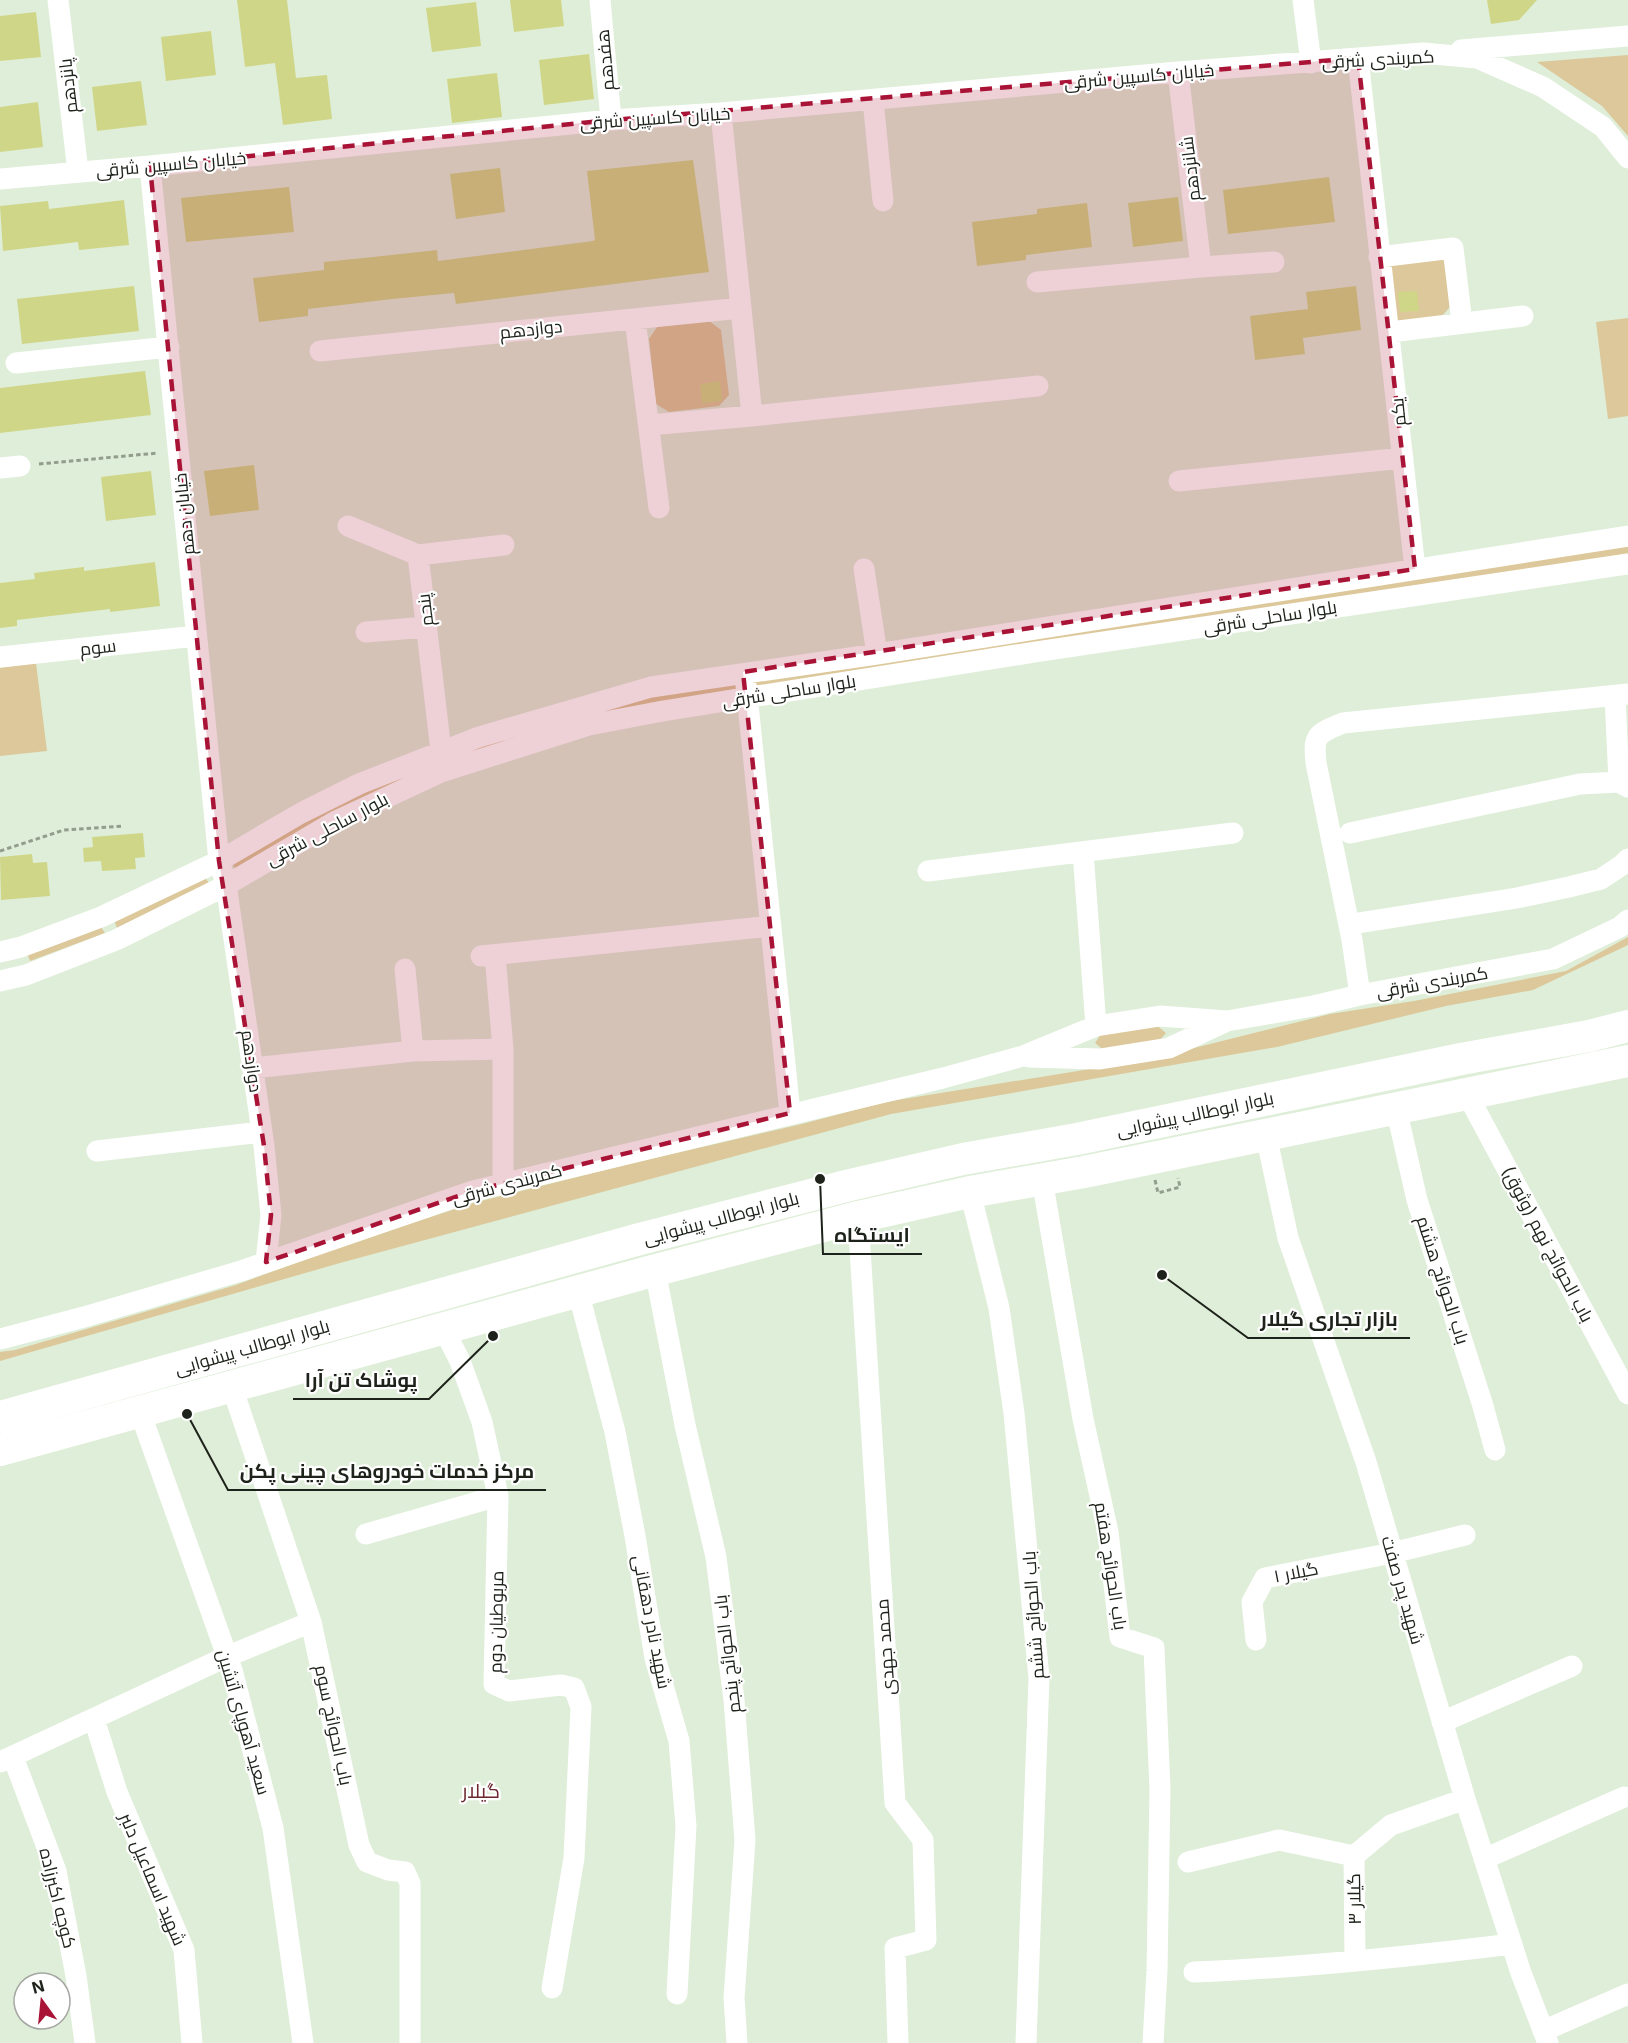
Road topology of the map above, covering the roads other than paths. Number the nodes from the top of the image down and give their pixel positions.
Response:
1 (58, 0) edge
2 (600, 0) edge
3 (1303, 0) edge
4 (1628, 36) edge
5 (1423, 53) junction
6 (1358, 58) junction
7 (1311, 63) junction
8 (1178, 72) junction
9 (873, 100) junction
10 (721, 113) junction
11 (611, 120) junction
12 (1628, 158) edge
13 (150, 166) junction
14 (78, 172) junction
15 (0, 179) edge
16 (883, 201) dead end
17 (1379, 256) junction
18 (1274, 262) dead end
19 (1201, 267) junction
20 (1037, 282) dead end
21 (741, 308) junction
22 (1523, 316) dead end
23 (635, 319) junction
24 (1462, 323) junction
25 (1390, 332) junction
26 (169, 347) junction
27 (320, 351) dead end
28 (16, 363) dead end
29 (1038, 386) dead end
30 (752, 416) junction
31 (649, 425) junction
32 (1403, 458) junction
33 (1179, 481) dead end
34 (659, 508) dead end
35 (348, 526) dead end
36 (1628, 536) edge
37 (504, 545) dead end
38 (418, 555) junction
39 (1628, 564) edge
40 (864, 569) dead end
41 (1415, 569) junction
42 (427, 627) junction
43 (366, 632) dead end
44 (196, 636) junction
45 (877, 654) junction
46 (0, 657) edge
47 (743, 672) junction
48 (1622, 695) edge
49 (748, 697) junction
50 (441, 750) junction
51 (1624, 784) edge
52 (1233, 833) dead end
53 (1350, 833) dead end
54 (1083, 852) junction
55 (1628, 859) edge
56 (219, 861) junction
57 (928, 871) dead end
58 (226, 884) junction
59 (1628, 920) edge
60 (1358, 923) dead end
61 (771, 926) junction
62 (0, 952) edge
63 (405, 969) dead end
64 (0, 981) edge
65 (1360, 995) junction
66 (1227, 1021) junction
67 (1096, 1026) junction
68 (1628, 1026) edge
69 (503, 1049) junction
70 (413, 1051) junction
71 (1023, 1056) junction
72 (1628, 1061) edge
73 (253, 1068) junction
74 (1467, 1094) junction
75 (1396, 1108) junction
76 (790, 1113) junction
77 (262, 1132) junction
78 (1266, 1135) junction
79 (97, 1151) dead end
80 (1042, 1179) junction
81 (503, 1184) junction
82 (970, 1192) junction
83 (858, 1217) junction
84 (266, 1262) junction
85 (655, 1270) junction
86 (578, 1291) junction
87 (443, 1328) junction
88 (0, 1339) edge
89 (232, 1387) junction
90 (1628, 1394) edge
91 (140, 1412) junction
92 (0, 1417) edge
93 (0, 1450) edge
94 (1495, 1450) dead end
95 (498, 1497) junction
96 (366, 1534) dead end
97 (1465, 1535) dead end
98 (1392, 1553) junction
99 (311, 1622) junction
100 (1256, 1640) dead end
101 (226, 1658) junction
102 (1572, 1666) dead end
103 (94, 1719) junction
104 (1442, 1722) junction
105 (7, 1760) edge
106 (1624, 1797) dead end
107 (1465, 1799) junction
108 (1354, 1856) junction
109 (1484, 1859) junction
110 (1188, 1862) dead end
111 (1512, 1944) junction
112 (1355, 1961) junction
113 (1194, 1972) dead end
114 (552, 1988) dead end
115 (677, 1994) dead end
116 (1628, 1994) edge
117 (1546, 2037) edge
118 (85, 2043) edge
119 (192, 2043) edge
120 (303, 2043) edge
121 (410, 2043) edge
122 (736, 2043) edge
123 (898, 2043) edge
124 (1026, 2043) edge
125 (1153, 2043) edge

1 - 14 street, پانزدهم
2 - 11 street, هفدهم
3 - 7 street
4 - 5 street
5 - 6 street, کمربندی شرقی
5 - 12 street, کمربندی شرقی
6 - 7 street, کمربندی شرقی
6 - 17 street, یکم
7 - 8 street, خیابان کاسپین شرقی
8 - 9 street, خیابان کاسپین شرقی
8 - 19 street, شانزدهم
9 - 10 street, خیابان کاسپین شرقی
9 - 16 street
10 - 11 street, خیابان کاسپین شرقی
10 - 21 street
11 - 13 street, خیابان کاسپین شرقی
13 - 14 street, خیابان کاسپین شرقی
13 - 26 street, خیابان دهم
14 - 15 street, خیابان کاسپین شرقی
17 - 24 street
17 - 25 street, یکم
18 - 19 street
19 - 20 street
21 - 23 street, دوازدهم
21 - 30 street
22 - 24 street
23 - 27 street, دوازدهم
23 - 31 street
24 - 25 street
25 - 32 street, یکم
26 - 28 street
26 - 44 street, خیابان دهم
29 - 30 street
30 - 31 street
31 - 34 street
32 - 33 street
32 - 41 street, یکم
35 - 38 street
36 - 41 street, بلوار ساحلی شرقی
37 - 38 street
38 - 42 street, پنجم
39 - 49 street, بلوار ساحلی شرقی
40 - 45 street
41 - 45 street, بلوار ساحلی شرقی
42 - 43 street
42 - 50 street, پنجم
44 - 46 street, سوم
44 - 56 street, خیابان دهم
45 - 47 street, بلوار ساحلی شرقی
47 - 49 street
47 - 50 street, بلوار ساحلی شرقی
48 - 51 street
48 - 65 street
49 - 58 street, بلوار ساحلی شرقی
49 - 61 street
50 - 56 street, بلوار ساحلی شرقی
51 - 53 street
52 - 54 street
54 - 57 street
54 - 67 street
55 - 60 street
56 - 58 street, دوازدهم
56 - 62 street, بلوار ساحلی شرقی
58 - 64 street, بلوار ساحلی شرقی
58 - 73 street, دوازدهم
59 - 65 street, کمربندی شرقی
61 - 69 street
61 - 76 street
63 - 70 street
65 - 66 street, کمربندی شرقی
66 - 67 street, کمربندی شرقی
66 - 71 street, کمربندی شرقی
67 - 71 street, کمربندی شرقی
68 - 92 highway, بلوار ابوطالب پیشوایی
69 - 70 street
69 - 81 street
70 - 73 street
71 - 76 street, کمربندی شرقی
72 - 74 highway, بلوار ابوطالب پیشوایی
73 - 77 street, دوازدهم
74 - 75 highway, بلوار ابوطالب پیشوایی
74 - 90 street, باب الحوائج نهم (وثوق)
75 - 78 highway, بلوار ابوطالب پیشوایی
75 - 94 street, باب الحوائج هشتم
76 - 81 street, کمربندی شرقی
77 - 79 street
77 - 84 street, دوازدهم
78 - 80 highway, بلوار ابوطالب پیشوایی
78 - 98 street, شهید پدر صفت
80 - 82 highway, بلوار ابوطالب پیشوایی
80 - 125 street, باب الحوائج هفتم
81 - 84 street, کمربندی شرقی
82 - 83 highway, بلوار ابوطالب پیشوایی
82 - 124 street, باب الحوائج ششم
83 - 85 highway, بلوار ابوطالب پیشوایی
83 - 123 street, محمد جهدی
84 - 88 street, کمربندی شرقی
85 - 86 highway, بلوار ابوطالب پیشوایی
85 - 122 street, باب الحوائج پنجم
86 - 87 highway, بلوار ابوطالب پیشوایی
86 - 115 street, شهید نادر دهقانی
87 - 89 highway, بلوار ابوطالب پیشوایی
87 - 95 street, مربوطیان دوم
89 - 91 highway, بلوار ابوطالب پیشوایی
89 - 99 street, باب الحوائج سوم
91 - 93 highway, بلوار ابوطالب پیشوایی
91 - 101 street, سعید آهوپای آتشین
95 - 96 street
95 - 114 street, مربوطیان دوم
97 - 98 street
98 - 100 street, گیلار ۱
98 - 104 street, شهید پدر صفت
99 - 101 street
99 - 121 street, باب الحوائج سوم
101 - 103 street
101 - 120 street, سعید آهوپای آتشین
102 - 104 street
103 - 105 street
103 - 119 street, شهید اسماعیل دلبر
104 - 107 street, شهید پدر صفت
105 - 118 street, کوچه اکبرزاده
106 - 109 street
107 - 108 street, گیلار ۳
107 - 109 street, شهید پدر صفت
108 - 110 street
108 - 112 street, گیلار ۳
109 - 111 street, شهید پدر صفت
111 - 112 street
111 - 117 street, شهید پدر صفت
112 - 113 street
116 - 117 street

